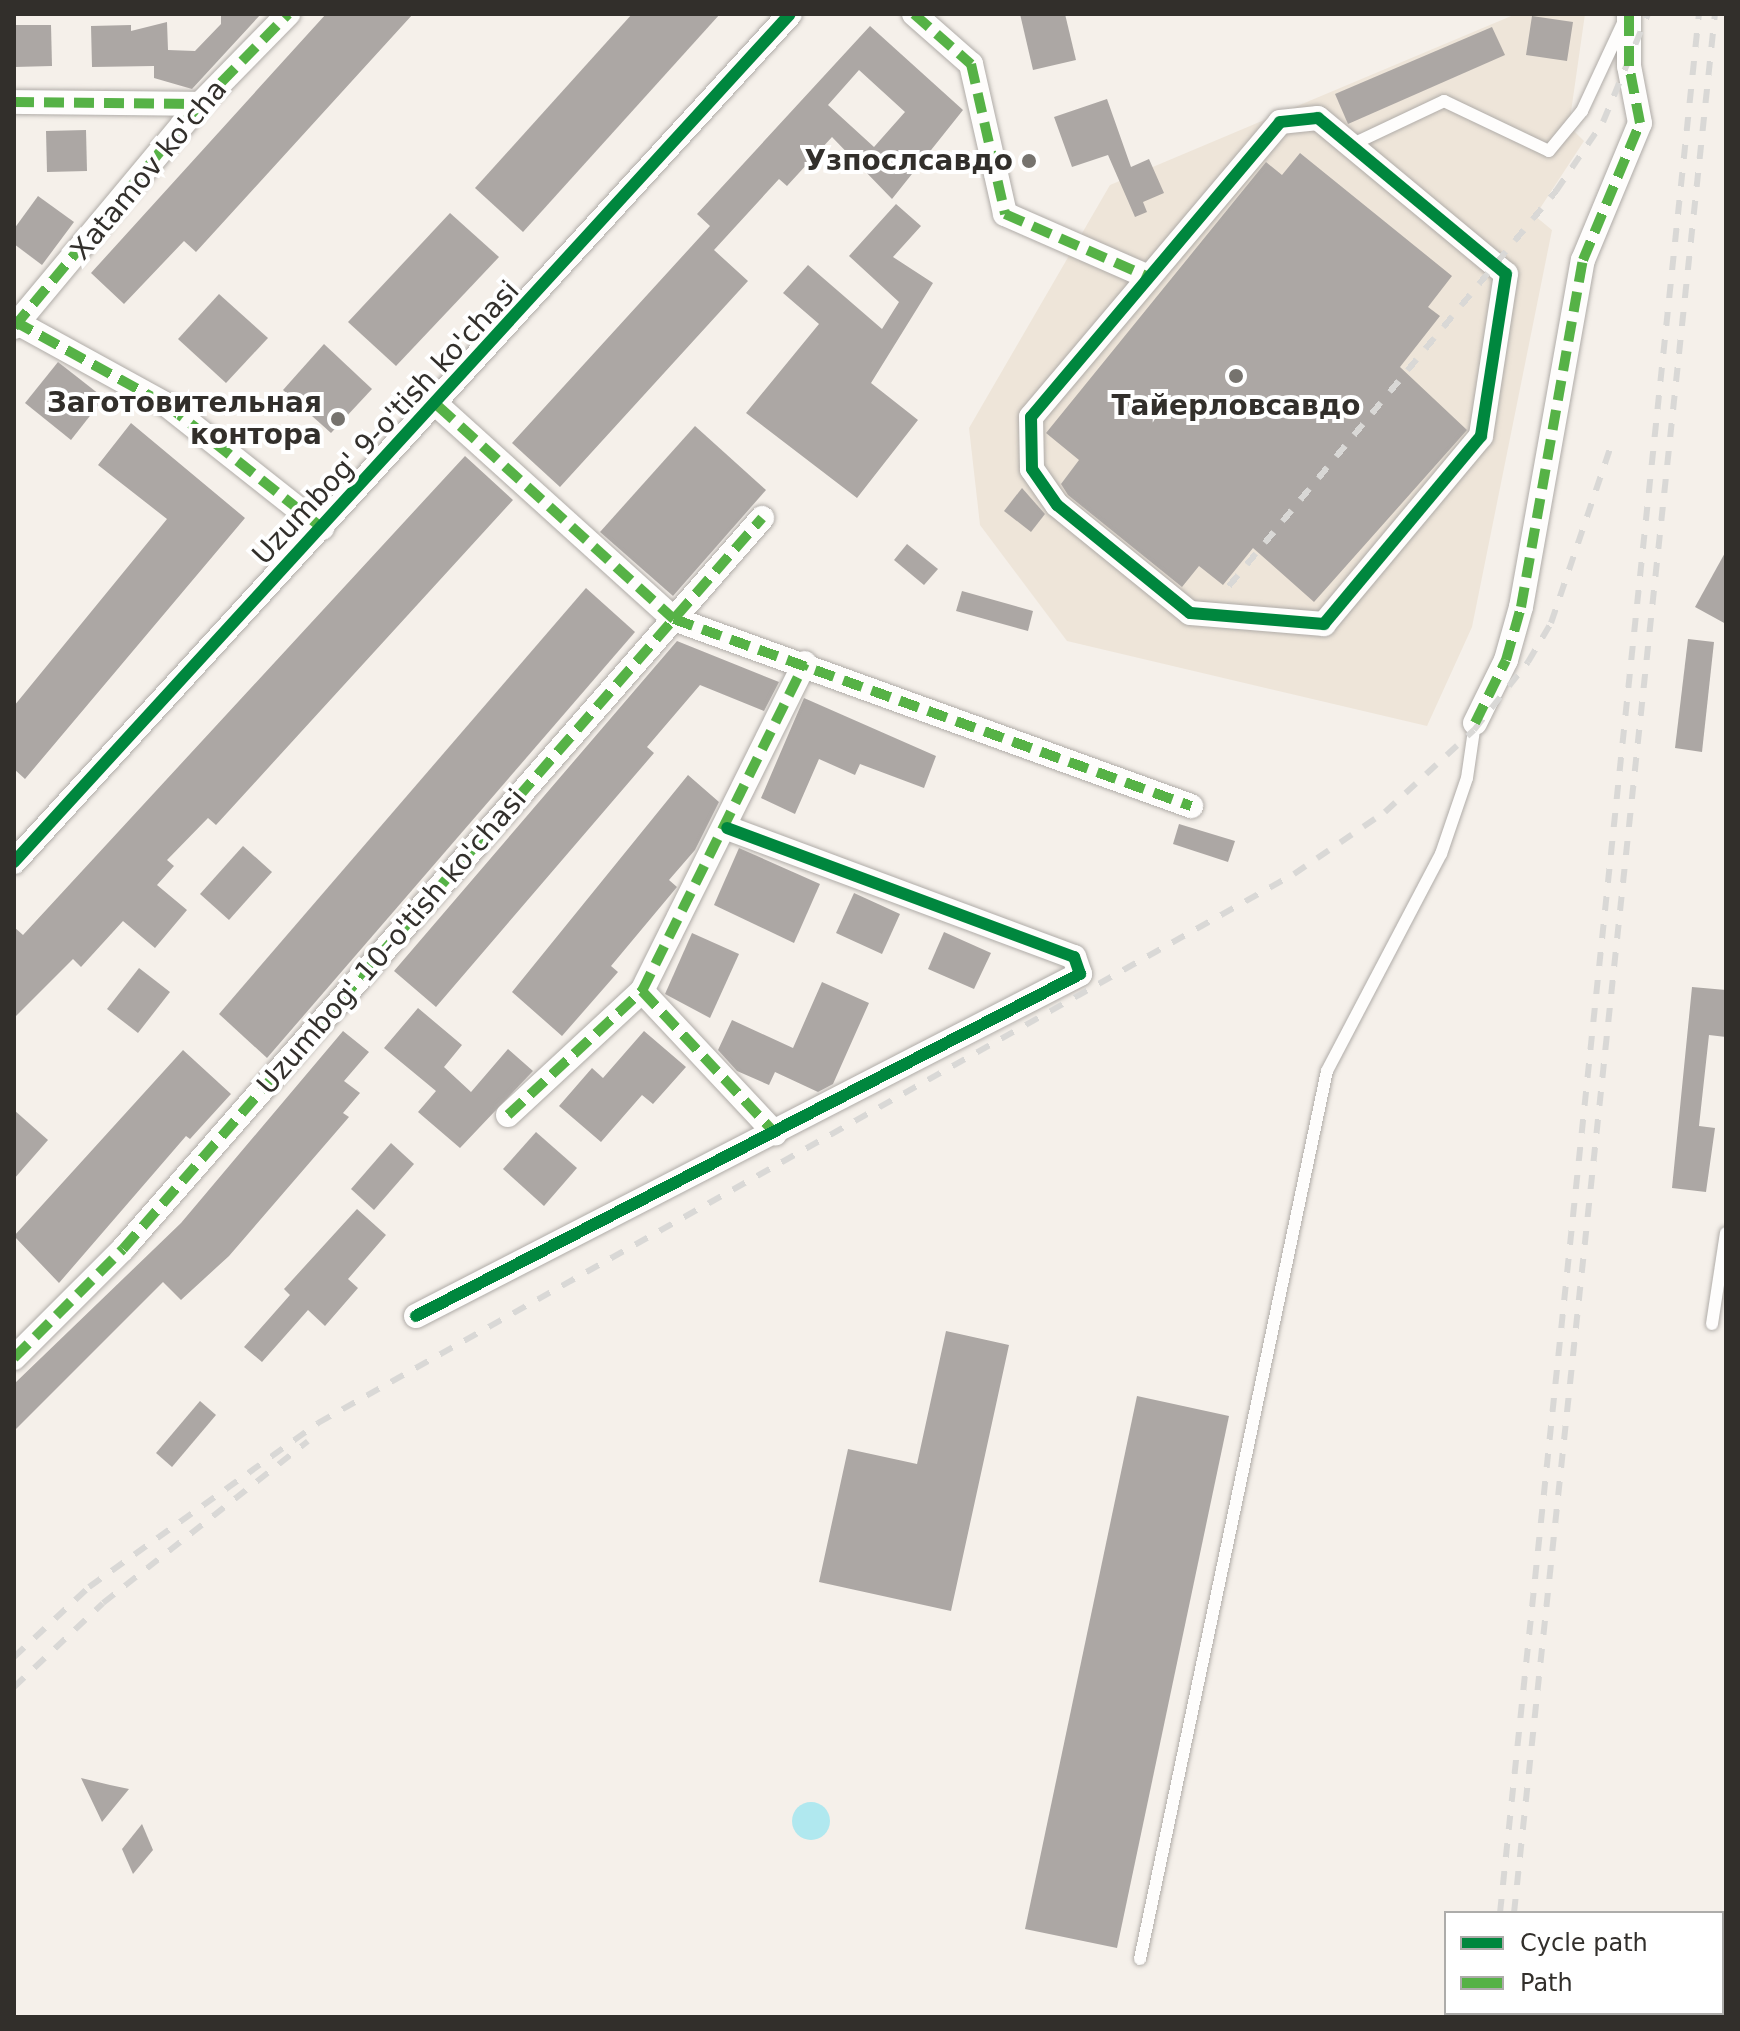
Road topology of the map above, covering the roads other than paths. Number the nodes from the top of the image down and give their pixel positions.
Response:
1 (288, 14) edge
2 (790, 14) edge
3 (914, 14) edge
4 (1628, 14) edge
5 (14, 102) edge
6 (200, 104) junction
7 (1351, 145) junction
8 (1146, 276) junction
9 (17, 324) edge
10 (438, 406) junction
11 (762, 518) dead end
12 (322, 528) junction
13 (674, 619) junction
14 (805, 663) junction
15 (1475, 723) joint
16 (1191, 806) dead end
17 (727, 828) junction
18 (14, 862) edge
19 (642, 991) junction
20 (508, 1115) dead end
21 (775, 1133) junction
22 (1726, 1233) edge
23 (416, 1316) dead end
24 (1712, 1324) dead end
25 (14, 1358) edge
26 (1140, 1959) dead end

1 - 6 street, Xatamov ko'cha
2 - 10 street, Uzumbog' 9-o'tish ko'chasi
3 - 8 street
4 - 7 lane
4 - 15 street
5 - 6 street
6 - 9 street, Xatamov ko'cha
7 - 8 street
7 - 8 street
9 - 12 street
10 - 12 street, Uzumbog' 9-o'tish ko'chasi
10 - 13 street
11 - 13 street, Uzumbog' 10-o'tish ko'chasi
12 - 18 street, Uzumbog' 9-o'tish ko'chasi
13 - 14 street
13 - 25 street, Uzumbog' 10-o'tish ko'chasi
14 - 16 street
14 - 17 street
15 - 26 lane
17 - 19 street
17 - 21 street
19 - 20 street
19 - 21 street
21 - 23 street
22 - 24 lane

